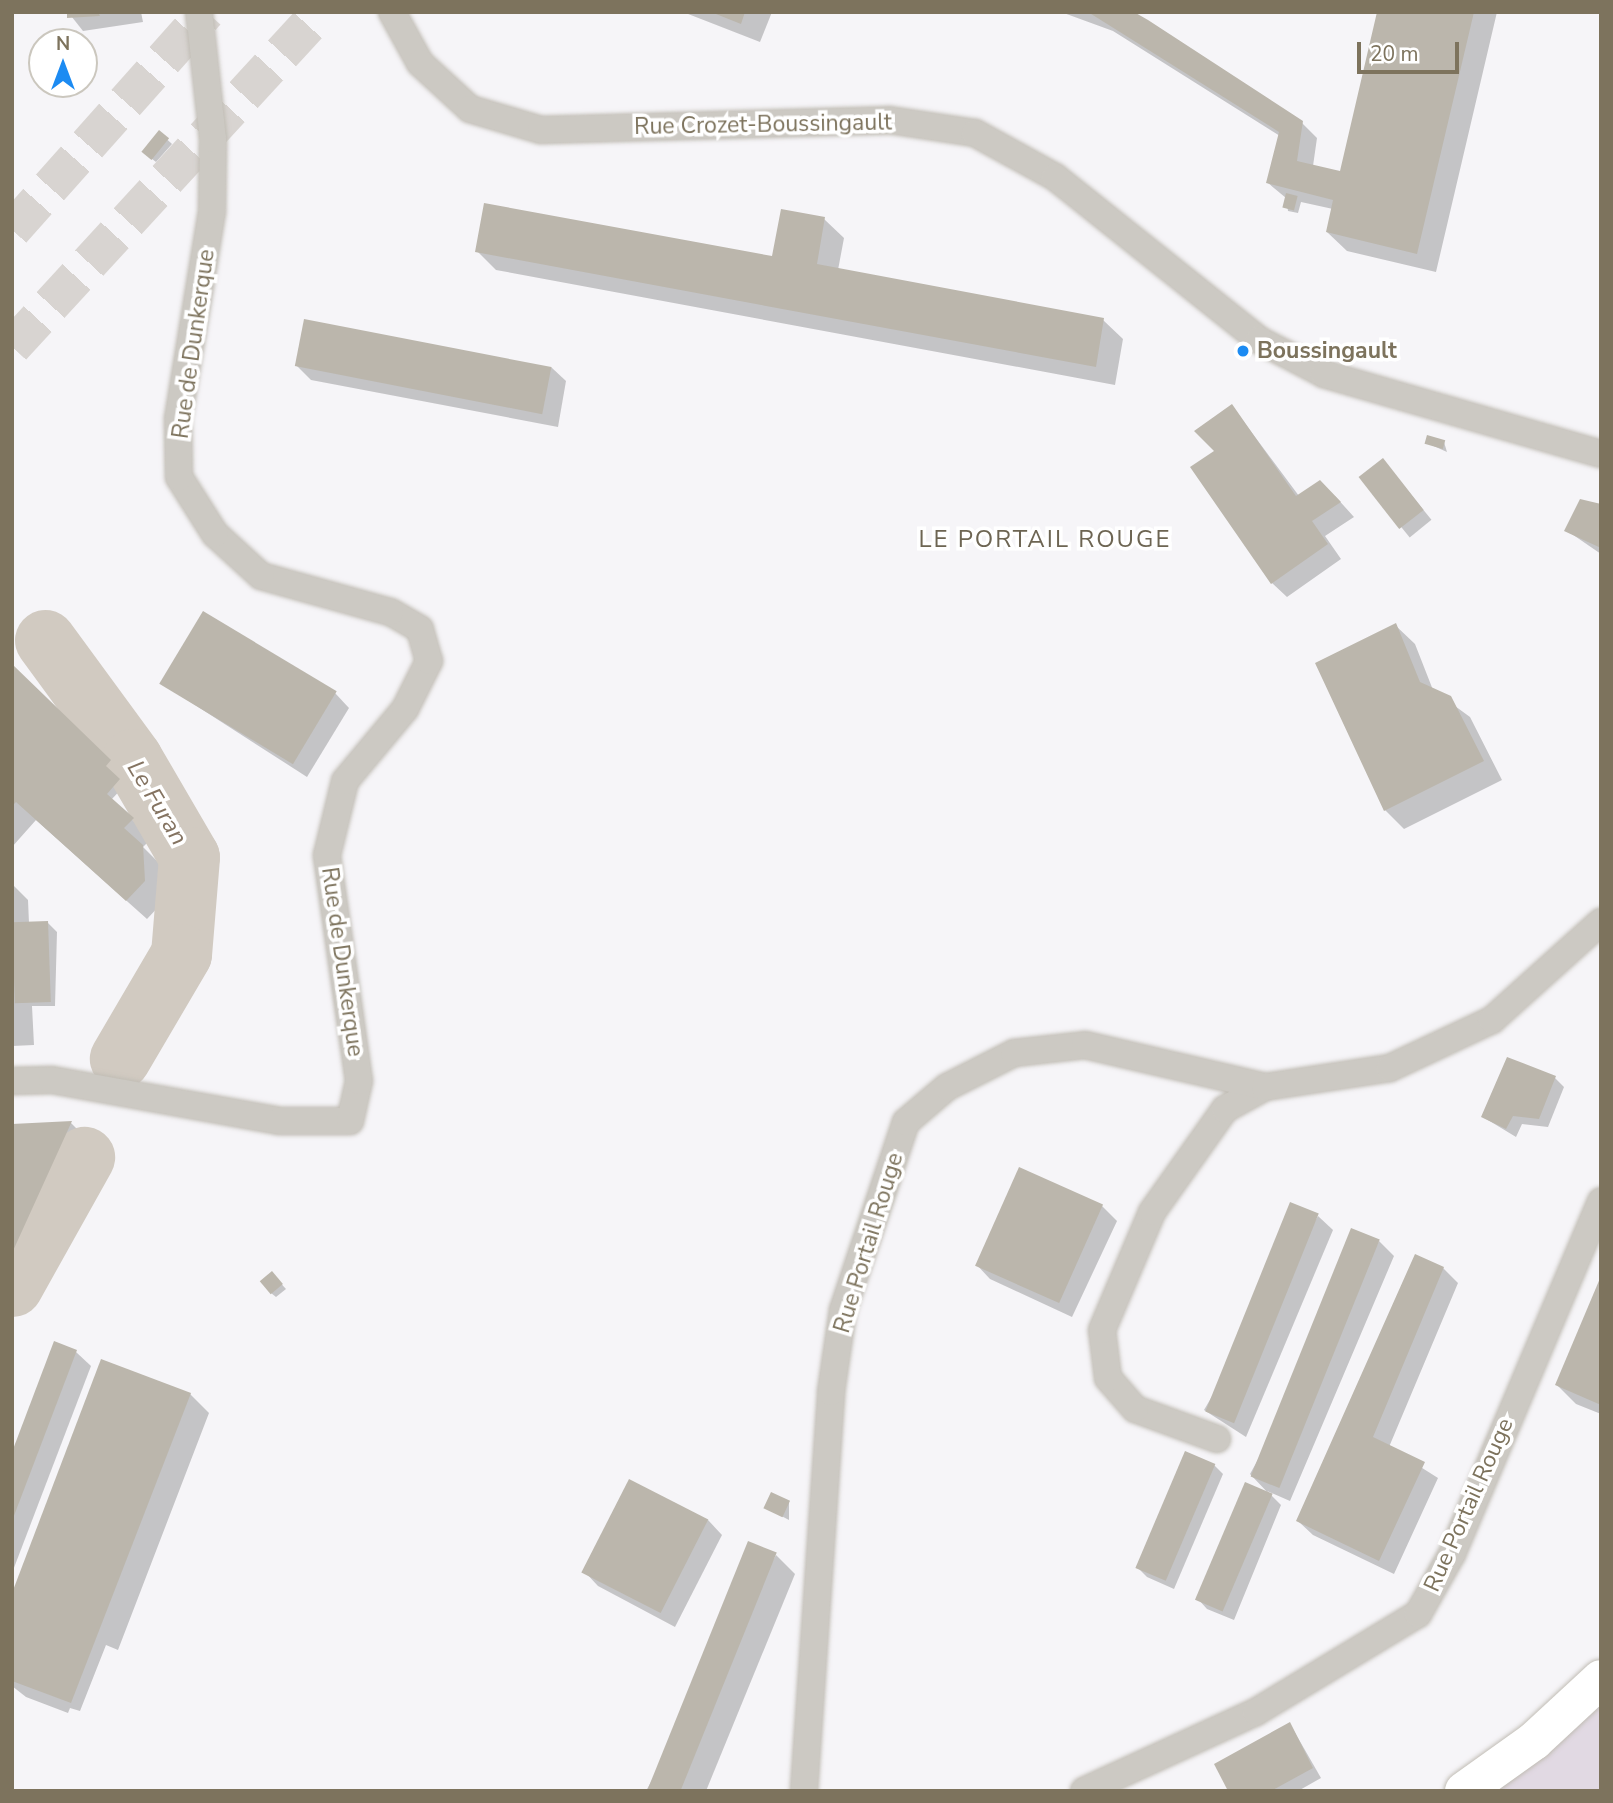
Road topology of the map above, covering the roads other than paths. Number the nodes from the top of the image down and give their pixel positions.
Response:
1 (199, 12) edge
2 (392, 12) edge
3 (1601, 454) edge
4 (1601, 922) edge
5 (12, 1082) edge
6 (1265, 1087) junction
7 (1601, 1201) edge
8 (1217, 1438) dead end
9 (1601, 1679) edge
10 (804, 1791) edge
11 (1084, 1791) edge
12 (1464, 1791) edge

1 - 5 street, Rue de Dunkerque
2 - 3 street, Rue Crozet-Boussingault
4 - 6 street, Rue Portail Rouge
6 - 8 street, Rue Portail Rouge
6 - 10 street, Rue Portail Rouge
7 - 11 street, Rue Portail Rouge
9 - 12 main road

